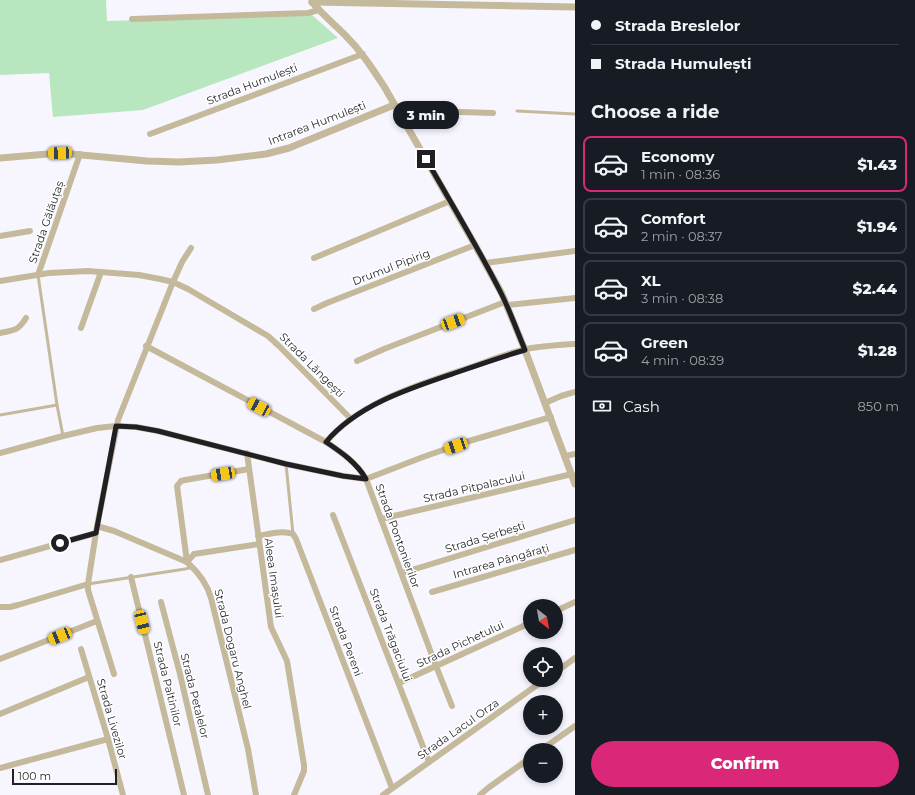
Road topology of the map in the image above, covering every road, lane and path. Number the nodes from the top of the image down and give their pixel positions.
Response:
1 (311, 1) edge
2 (354, 1) edge
3 (575, 7) edge
4 (319, 10) junction
5 (132, 19) dead end
6 (363, 54) junction
7 (395, 108) junction
8 (517, 111) dead end
9 (493, 113) dead end
10 (575, 114) edge
11 (150, 134) dead end
12 (80, 154) junction
13 (0, 158) edge
14 (450, 201) junction
15 (30, 231) dead end
16 (0, 236) edge
17 (475, 244) junction
18 (191, 248) dead end
19 (575, 251) edge
20 (314, 258) dead end
21 (485, 263) junction
22 (101, 272) junction
23 (38, 275) junction
24 (0, 281) edge
25 (173, 282) junction
26 (575, 298) edge
27 (506, 304) junction
28 (314, 309) dead end
29 (26, 318) dead end
30 (81, 328) dead end
31 (0, 333) edge
32 (575, 344) edge
33 (146, 346) junction
34 (525, 350) junction
35 (357, 361) dead end
36 (575, 392) edge
37 (545, 403) junction
38 (57, 405) junction
39 (0, 415) edge
40 (551, 417) junction
41 (351, 419) junction
42 (116, 426) junction
43 (63, 436) junction
44 (326, 442) junction
45 (0, 453) edge
46 (247, 453) junction
47 (575, 454) edge
48 (565, 456) junction
49 (286, 464) junction
50 (249, 469) junction
51 (572, 474) junction
52 (366, 479) junction
53 (575, 484) edge
54 (333, 514) dead end
55 (381, 519) junction
56 (575, 520) edge
57 (97, 526) junction
58 (96, 533) junction
59 (292, 534) junction
60 (258, 536) junction
61 (259, 544) junction
62 (575, 550) edge
63 (0, 560) edge
64 (186, 562) junction
65 (193, 567) junction
66 (402, 574) junction
67 (131, 577) junction
68 (88, 584) junction
69 (432, 592) dead end
70 (161, 602) dead end
71 (575, 602) edge
72 (0, 607) edge
73 (563, 608) edge
74 (98, 621) junction
75 (523, 626) edge
76 (80, 649) dead end
77 (575, 658) edge
78 (0, 659) edge
79 (436, 666) junction
80 (563, 667) edge
81 (114, 674) dead end
82 (89, 677) junction
83 (399, 683) junction
84 (534, 687) edge
85 (452, 706) dead end
86 (0, 714) edge
87 (575, 726) edge
88 (108, 739) junction
89 (551, 743) edge
90 (429, 762) junction
91 (523, 763) edge
92 (0, 768) edge
93 (387, 793) edge
94 (122, 795) edge
95 (184, 795) edge
96 (208, 795) edge
97 (256, 795) edge
98 (294, 795) edge
99 (480, 795) edge

1 - 2 street
1 - 4 street
2 - 3 street
4 - 5 street
4 - 6 street
6 - 7 street
6 - 11 street, Strada Humulești
7 - 9 street
7 - 12 street, Intrarea Humulești
7 - 14 street
8 - 10 lane
12 - 13 street, Intrarea Humulești
12 - 23 street, Strada Gălăuțaș
14 - 17 street
14 - 20 street
15 - 16 street
17 - 21 street
17 - 28 street, Drumul Pipirig
18 - 25 street
19 - 21 street
21 - 27 street
22 - 23 street, Strada Lăngești
22 - 25 street, Strada Lăngești
22 - 30 street
23 - 24 street, Strada Lăngești
23 - 38 lane
25 - 33 street
25 - 41 street, Strada Lăngești
26 - 27 street
27 - 34 street
27 - 35 street
29 - 31 street
32 - 34 street
33 - 42 street
33 - 44 street, Strada Pontonierilor
34 - 37 street
34 - 41 street
36 - 37 street
37 - 40 street
38 - 39 lane
38 - 43 lane
40 - 48 street
40 - 52 street
41 - 44 street
42 - 43 street
42 - 46 street
42 - 57 street
43 - 45 street
44 - 52 street, Strada Pontonierilor
46 - 49 street
46 - 50 street, Aleea Imașului
47 - 48 street
48 - 51 street
49 - 52 street
49 - 59 lane
50 - 60 street, Aleea Imașului
50 - 64 street
51 - 53 street
51 - 55 street, Strada Pitpalacului
52 - 55 street, Strada Pontonierilor
54 - 83 street, Strada Trăgaciului
55 - 66 street, Strada Pontonierilor
56 - 66 street, Strada Șerbești
57 - 58 street
57 - 64 street, Strada Dogaru Anghel
58 - 63 street
58 - 68 street
59 - 60 street
59 - 93 street, Strada Pereni
60 - 61 street, Aleea Imașului
61 - 64 street
61 - 98 street, Aleea Imașului
62 - 69 street, Intrarea Pângărați
64 - 65 street, Strada Dogaru Anghel
65 - 67 lane
65 - 97 street, Strada Dogaru Anghel
66 - 79 street, Strada Pontonierilor
67 - 68 lane
67 - 95 street, Strada Paltinilor
68 - 72 street
68 - 74 street
70 - 96 street, Strada Petalelor
71 - 73 street
74 - 78 street
74 - 81 street
75 - 79 street, Strada Pichetului
76 - 82 street, Strada Livezilor
77 - 80 street
79 - 83 street, Strada Pichetului
79 - 85 street, Strada Pontonierilor
82 - 86 street
82 - 88 street, Strada Livezilor
83 - 90 street, Strada Trăgaciului
84 - 90 street, Strada Lacul Orza
87 - 89 street
88 - 92 street
88 - 94 street, Strada Livezilor
90 - 93 street, Strada Lacul Orza
91 - 99 street

